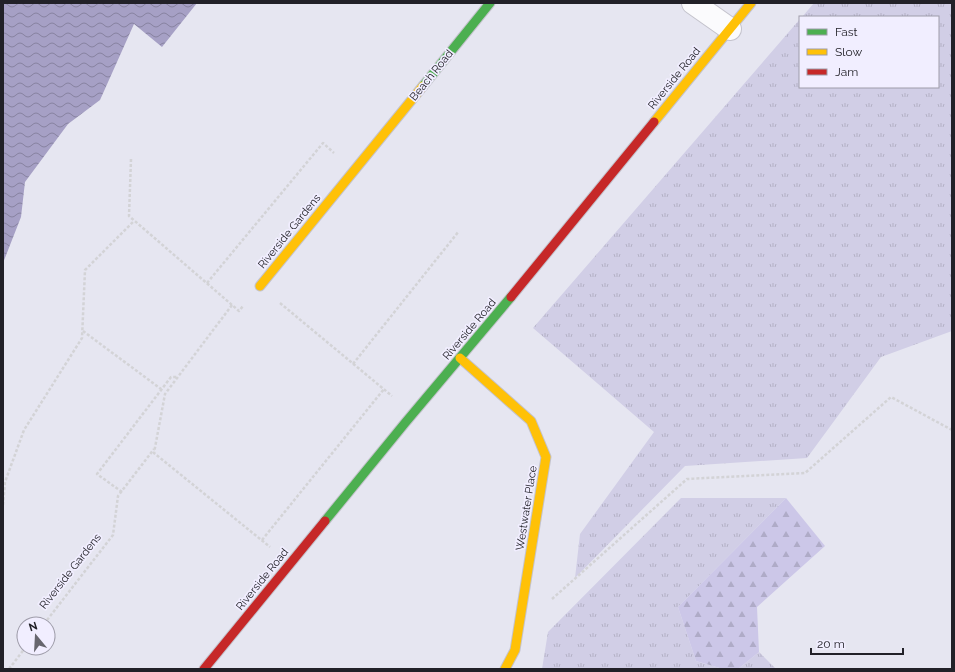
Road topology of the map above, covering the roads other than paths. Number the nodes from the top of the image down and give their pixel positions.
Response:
1 (490, 3) edge
2 (693, 3) edge
3 (751, 3) edge
4 (730, 29) junction
5 (372, 148) joint
6 (260, 286) road end
7 (460, 358) junction
8 (204, 669) edge
9 (505, 669) edge

1 - 5 main road, Beach Road
2 - 4 street
3 - 4 main road, Riverside Road
4 - 7 main road, Riverside Road
5 - 6 main road, Riverside Gardens
7 - 8 main road, Riverside Road
7 - 9 main road, Westwater Place

